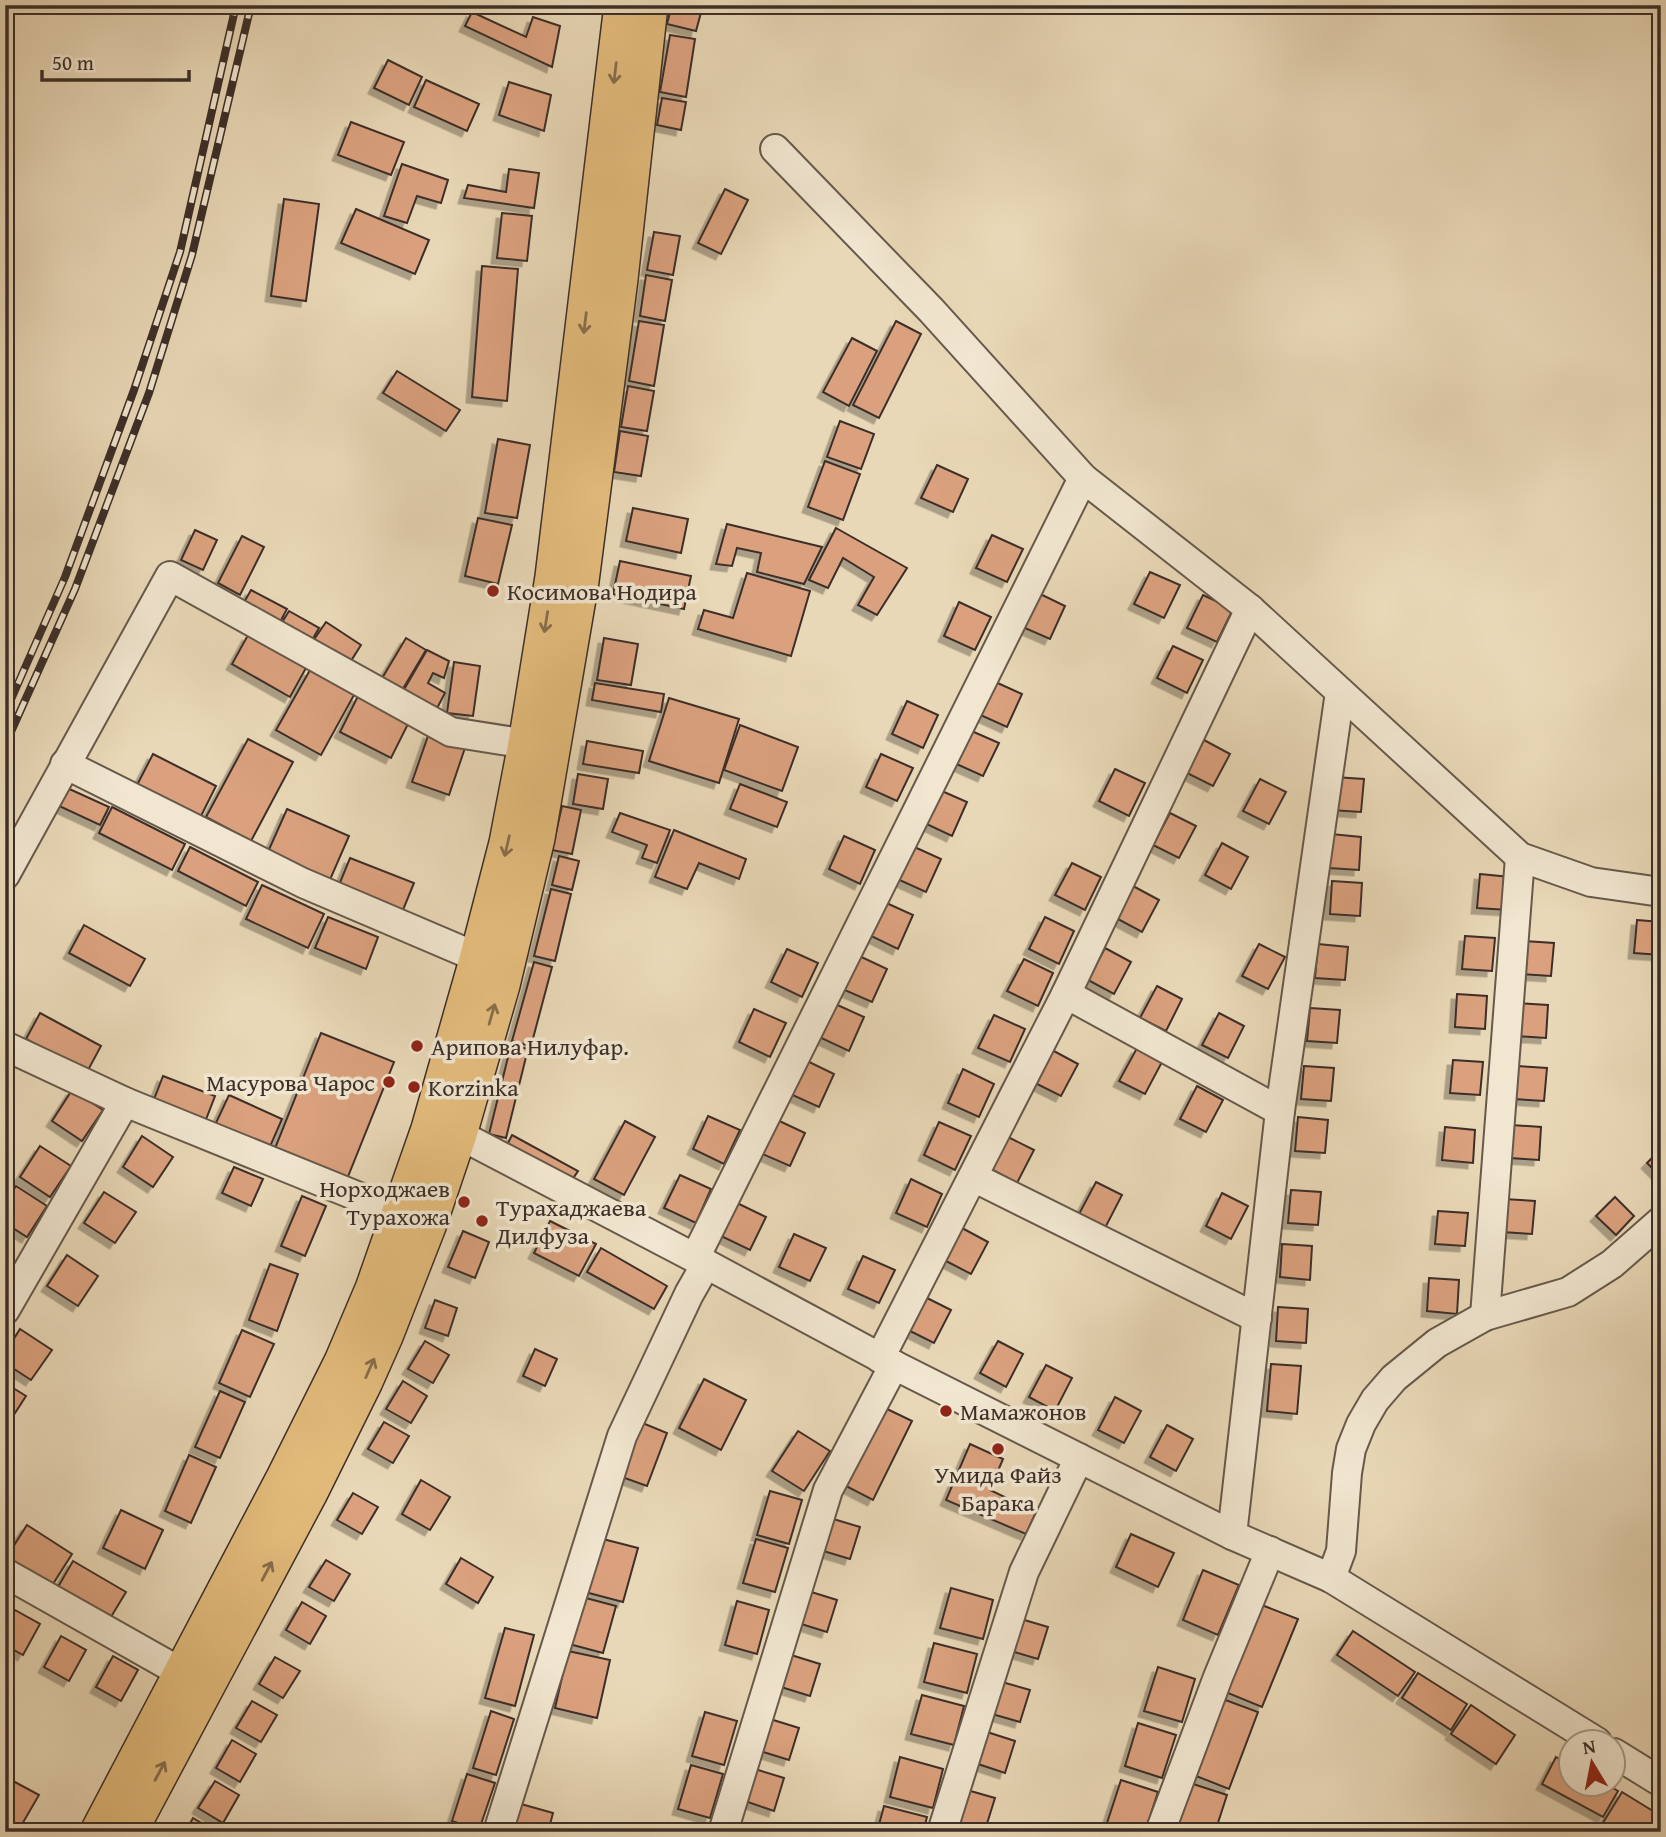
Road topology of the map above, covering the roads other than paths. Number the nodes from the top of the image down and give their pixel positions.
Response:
1 (622, 5) edge
2 (649, 5) edge
3 (775, 149) dead end
4 (605, 277) junction
5 (1083, 478) junction
6 (567, 579) junction
7 (1250, 609) junction
8 (1340, 692) junction
9 (527, 744) junction
10 (65, 764) junction
11 (1520, 857) junction
12 (5, 875) edge
13 (1661, 892) edge
14 (479, 958) junction
15 (1066, 994) junction
16 (5, 1045) edge
17 (125, 1102) junction
18 (1280, 1111) junction
19 (458, 1134) junction
20 (974, 1177) junction
21 (401, 1214) junction
22 (1661, 1221) edge
23 (700, 1261) junction
24 (5, 1310) edge
25 (1485, 1316) junction
26 (1257, 1318) junction
27 (887, 1362) junction
28 (1079, 1458) junction
29 (1232, 1535) junction
30 (1270, 1552) junction
31 (5, 1573) edge
32 (1331, 1578) junction
33 (182, 1674) junction
34 (1574, 1728) edge
35 (1628, 1762) edge
36 (1661, 1782) edge
37 (99, 1832) edge
38 (128, 1832) edge
39 (498, 1832) edge
40 (723, 1832) edge
41 (942, 1832) edge
42 (1160, 1832) edge

1 -> 4 main road
2 - 4 main road
3 - 5 street
4 - 6 main road
5 - 7 street
5 - 23 street
6 -> 9 main road
19 -> 6 main road
7 - 8 street
7 - 15 street
8 - 11 street
8 - 18 street
9 - 10 street
9 -> 14 main road
10 - 12 street
10 - 14 street
11 - 13 street
11 - 25 street
14 - 21 main road
15 - 18 street
15 - 20 street
16 - 17 street
17 - 21 street
17 - 24 street
18 - 26 street
19 - 23 street
38 -> 19 main road
20 - 26 street
20 - 27 street
21 - 33 main road
22 - 25 street
23 - 27 street
23 - 39 street
25 - 32 street
26 - 29 street
27 - 28 street
27 - 40 street
28 - 29 street
28 - 41 street
29 - 30 street
30 - 32 street
30 - 42 street
31 - 33 street
32 - 34 street
33 - 37 main road
35 - 36 street

